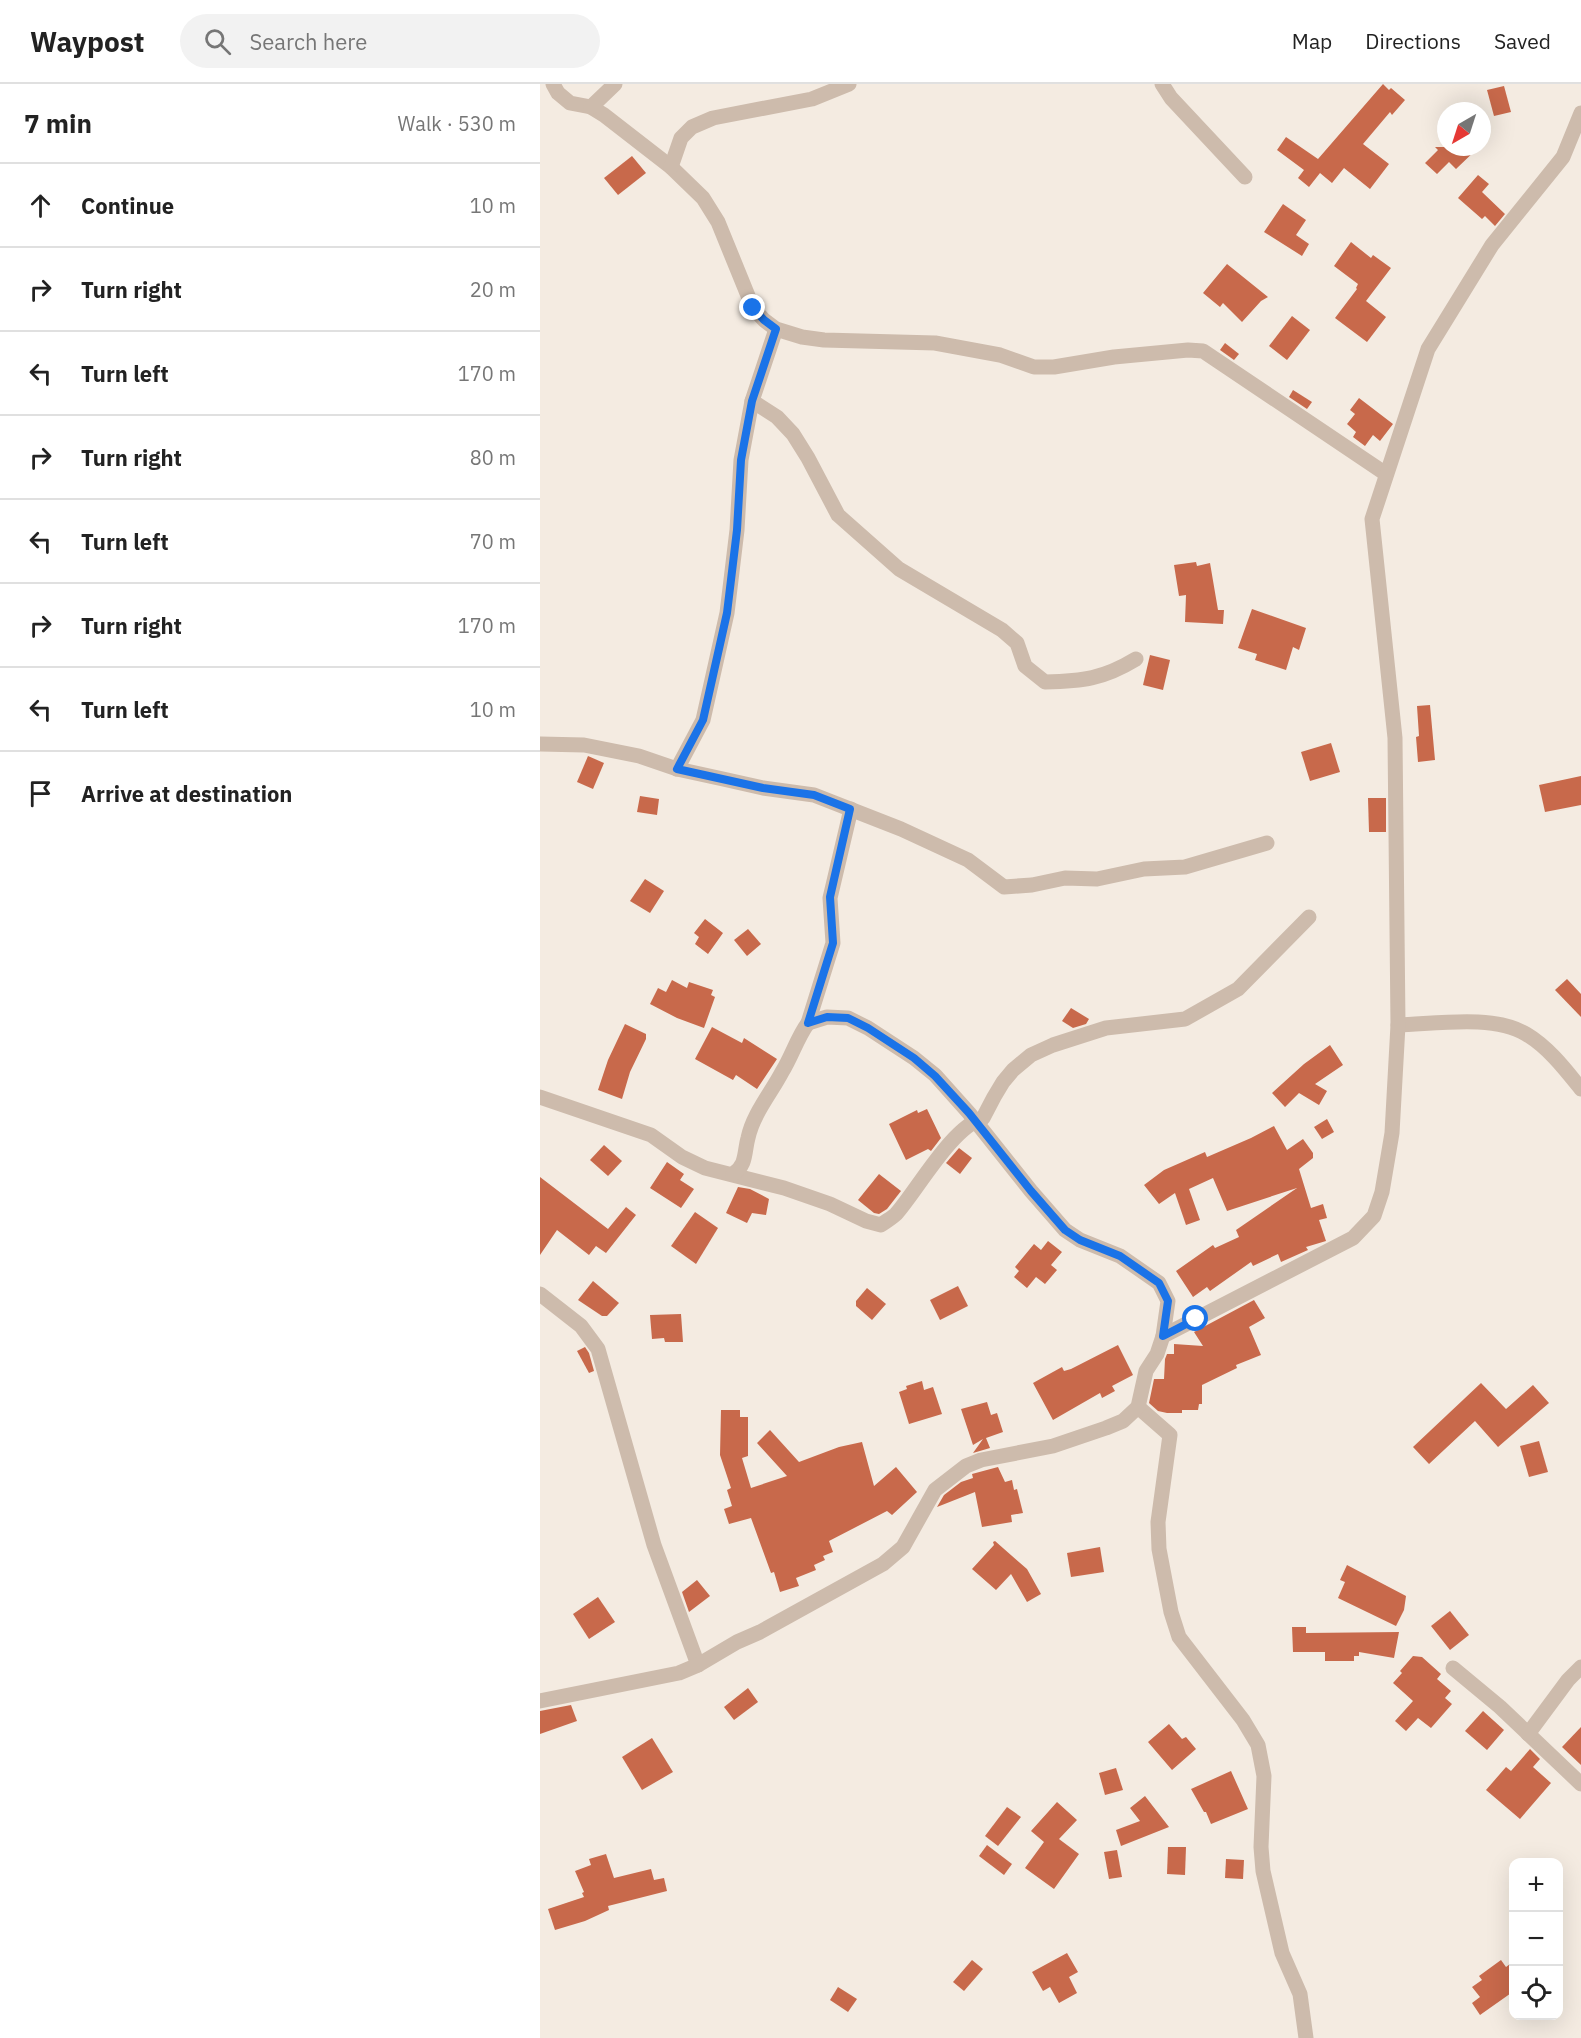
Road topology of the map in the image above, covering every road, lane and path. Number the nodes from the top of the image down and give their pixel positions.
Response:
1 (615, 84) edge
2 (849, 84) edge
3 (1162, 84) edge
4 (555, 88) edge
5 (540, 92) edge
6 (591, 107) junction
7 (1581, 113) edge
8 (671, 167) junction
9 (1245, 177) dead end
10 (776, 329) junction
11 (752, 401) junction
12 (1386, 474) junction
13 (1136, 659) dead end
14 (540, 744) edge
15 (677, 769) junction
16 (850, 809) junction
17 (1267, 843) dead end
18 (1309, 917) dead end
19 (808, 1023) junction
20 (1398, 1025) junction
21 (1581, 1089) edge
22 (540, 1097) edge
23 (974, 1121) junction
24 (733, 1174) junction
25 (540, 1294) edge
26 (1163, 1336) junction
27 (1138, 1407) junction
28 (698, 1665) junction
29 (1581, 1667) edge
30 (1453, 1668) dead end
31 (540, 1701) edge
32 (1528, 1734) junction
33 (1581, 1784) edge
34 (1306, 2038) edge

1 - 6 street
2 - 8 street
3 - 9 street
4 - 5 street
4 - 6 street
6 - 8 street
7 - 12 street
8 - 10 street
10 - 11 street
10 - 12 street
11 - 13 street
11 - 15 street
12 - 20 street
14 - 15 street
15 - 16 street
16 - 17 street
16 - 19 street
18 - 23 street
19 - 23 street
19 - 24 street
20 - 21 street
20 - 26 street
22 - 24 street
23 - 24 street
23 - 26 street
25 - 28 street
26 - 27 street
27 - 28 street
27 - 34 street
28 - 31 street
29 - 32 street
30 - 32 street
32 - 33 street

